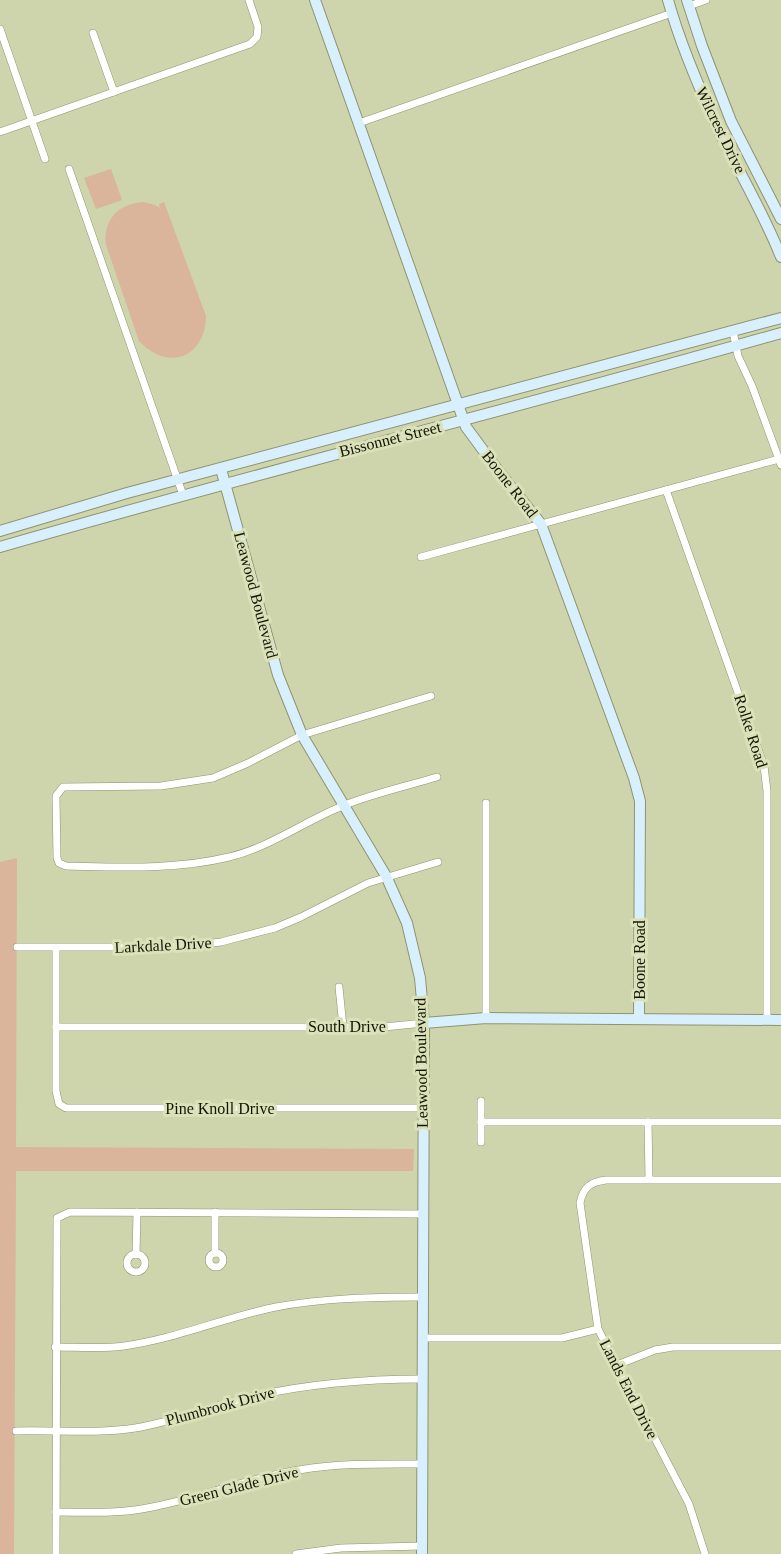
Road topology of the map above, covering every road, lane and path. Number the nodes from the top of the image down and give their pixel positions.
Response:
1 (249, 0) edge
2 (315, 0) edge
3 (668, 0) edge
4 (706, 0) edge
5 (688, 3) edge
6 (672, 13) junction
7 (0, 29) edge
8 (93, 33) dead end
9 (702, 46) junction
10 (717, 86) junction
11 (702, 90) junction
12 (114, 92) junction
13 (33, 120) junction
14 (359, 123) junction
15 (0, 132) edge
16 (732, 154) junction
17 (749, 155) junction
18 (45, 159) dead end
19 (69, 169) dead end
20 (780, 216) edge
21 (767, 221) junction
22 (781, 257) edge
23 (781, 318) edge
24 (733, 331) junction
25 (781, 333) edge
26 (735, 346) junction
27 (668, 348) junction
28 (671, 364) junction
29 (457, 405) junction
30 (463, 420) junction
31 (780, 462) edge
32 (221, 469) junction
33 (179, 480) junction
34 (225, 483) junction
35 (666, 490) junction
36 (183, 495) junction
37 (69, 510) junction
38 (541, 524) junction
39 (75, 525) junction
40 (0, 531) edge
41 (0, 547) edge
42 (421, 557) dead end
43 (431, 696) dead end
44 (302, 735) junction
45 (437, 777) dead end
46 (486, 803) dead end
47 (345, 805) junction
48 (438, 862) dead end
49 (386, 876) junction
50 (17, 947) dead end
51 (56, 948) junction
52 (339, 987) dead end
53 (486, 1018) junction
54 (639, 1018) junction
55 (767, 1020) junction
56 (781, 1020) edge
57 (424, 1023) junction
58 (56, 1027) junction
59 (343, 1027) junction
60 (481, 1101) dead end
61 (422, 1108) junction
62 (481, 1122) junction
63 (648, 1122) junction
64 (781, 1122) edge
65 (481, 1142) dead end
66 (649, 1179) junction
67 (781, 1180) edge
68 (137, 1212) junction
69 (215, 1212) junction
70 (422, 1214) junction
71 (215, 1253) dead end
72 (136, 1255) dead end
73 (422, 1297) junction
74 (598, 1329) junction
75 (422, 1338) junction
76 (55, 1347) junction
77 (781, 1347) edge
78 (617, 1365) junction
79 (423, 1379) junction
80 (56, 1430) junction
81 (16, 1431) dead end
82 (423, 1464) junction
83 (56, 1512) junction
84 (422, 1550) edge
85 (56, 1554) edge
86 (296, 1554) edge
87 (705, 1554) edge

1 - 12 street
2 - 14 street, Boone Road
3 - 6 street, Wilcrest Drive
4 - 5 street
5 - 9 street, Wilcrest Drive
6 - 9 street
6 - 11 street, Wilcrest Drive
6 - 14 street
7 - 13 street
8 - 12 street
9 - 10 street, Wilcrest Drive
10 - 11 street
10 - 17 street, Wilcrest Drive
11 - 16 street, Wilcrest Drive
12 - 13 street
13 - 15 street
13 - 18 street
14 - 29 street, Boone Road
16 - 17 street
16 - 21 street, Wilcrest Drive
17 - 20 street, Wilcrest Drive
19 - 33 street
20 - 21 street
21 - 22 street, Wilcrest Drive
23 - 24 street, Bissonnet Street
24 - 26 street
24 - 27 street, Bissonnet Street
25 - 26 street, Bissonnet Street
26 - 28 street, Bissonnet Street
26 - 31 street
27 - 28 street
27 - 29 street, Bissonnet Street
28 - 30 street, Bissonnet Street
29 - 30 street, Boone Road
29 - 32 street, Bissonnet Street
30 - 34 street, Bissonnet Street
30 - 38 street, Boone Road
31 - 35 street
32 - 33 street, Bissonnet Street
32 - 34 street, Leawood Boulevard
33 - 36 street
33 - 37 street, Bissonnet Street
34 - 36 street, Bissonnet Street
34 - 44 street, Leawood Boulevard
35 - 38 street
35 - 55 street, Rolke Road
36 - 39 street, Bissonnet Street
37 - 39 street
37 - 40 street, Bissonnet Street
38 - 42 street
38 - 54 street, Boone Road
39 - 41 street, Bissonnet Street
43 - 44 street
44 - 47 street, Leawood Boulevard
44 - 47 street
45 - 47 street
46 - 53 street
47 - 49 street, Leawood Boulevard
48 - 49 street, Larkdale Drive
49 - 51 street, Larkdale Drive
49 - 57 street, Leawood Boulevard
50 - 51 street, Larkdale Drive
51 - 58 street, Pine Knoll Drive
52 - 59 street
53 - 54 street, South Drive
53 - 57 street, South Drive
54 - 55 street, South Drive
55 - 56 street, South Drive
57 - 59 street, South Drive
57 - 61 street, Leawood Boulevard
58 - 59 street, South Drive
58 - 61 street, Pine Knoll Drive
60 - 62 street
61 - 70 street, Leawood Boulevard
62 - 63 street
62 - 65 street
63 - 64 street
63 - 66 street
66 - 67 street
66 - 74 street, Lands End Drive
68 - 69 street
68 - 72 street
68 - 76 street
69 - 70 street
69 - 71 street
70 - 73 street, Leawood Boulevard
73 - 75 street, Leawood Boulevard
73 - 76 street
74 - 75 street
74 - 78 street, Lands End Drive
75 - 79 street, Leawood Boulevard
76 - 80 street
77 - 78 street
78 - 87 street, Lands End Drive
79 - 80 street, Plumbrook Drive
79 - 82 street, Leawood Boulevard
80 - 81 street, Plumbrook Drive
80 - 83 street
82 - 83 street, Green Glade Drive
82 - 84 street, Leawood Boulevard
83 - 85 street
84 - 86 street

